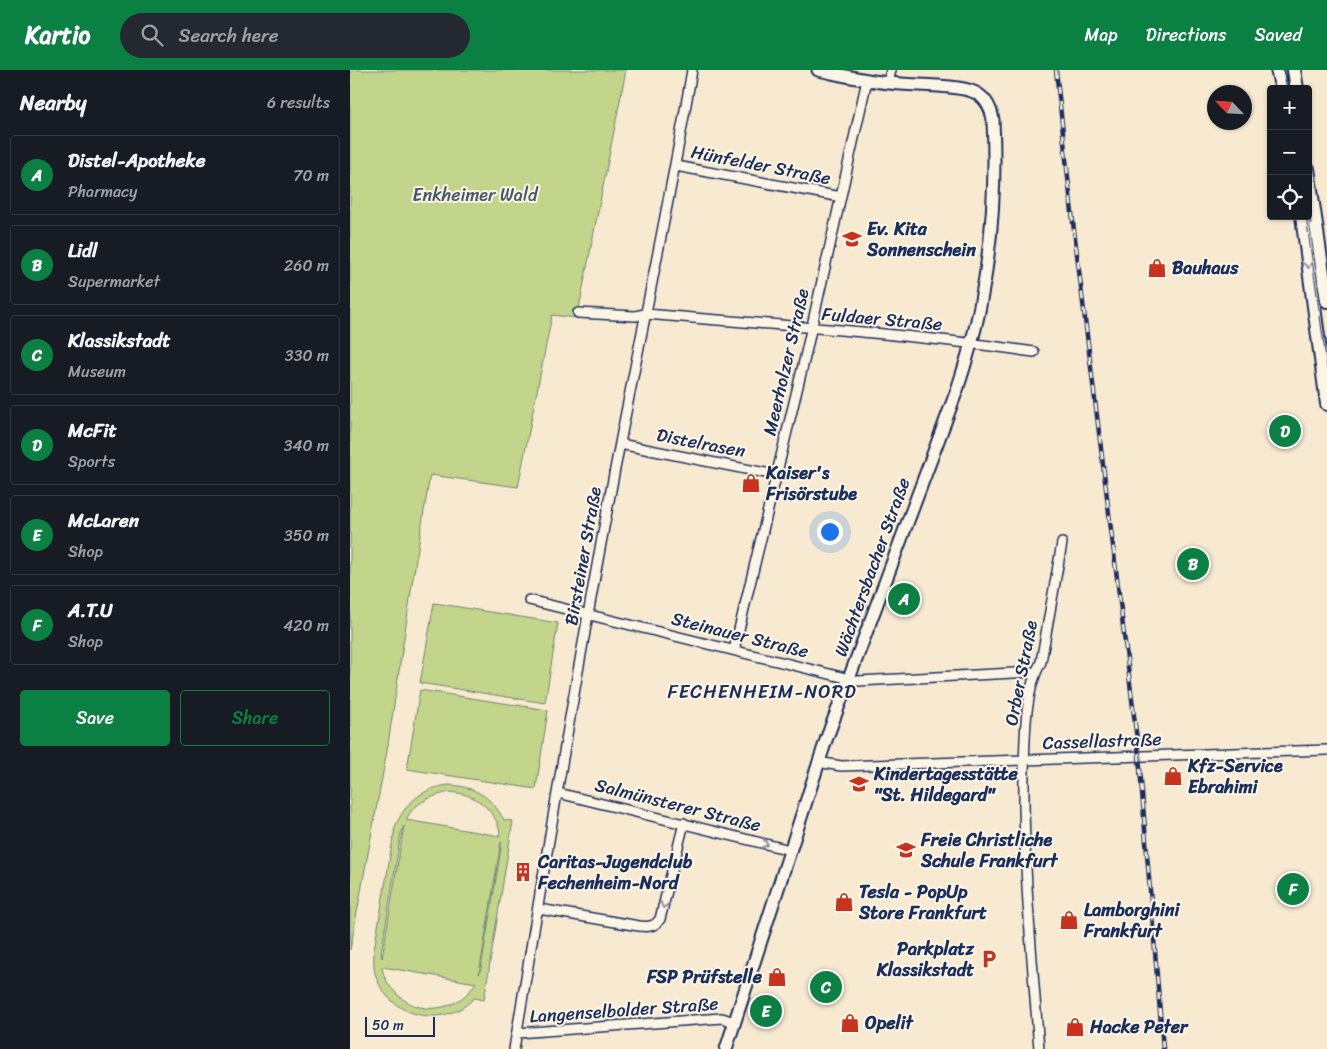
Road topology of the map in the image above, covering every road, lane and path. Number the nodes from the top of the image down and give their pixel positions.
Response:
1 (692, 70) edge
2 (818, 70) edge
3 (891, 70) edge
4 (1277, 70) edge
5 (1294, 70) edge
6 (867, 80) junction
7 (888, 83) junction
8 (1281, 85) edge
9 (1296, 85) edge
10 (676, 166) junction
11 (1309, 175) edge
12 (841, 197) junction
13 (1303, 220) edge
14 (1327, 301) edge
15 (578, 313) dead end
16 (645, 314) junction
17 (810, 328) junction
18 (971, 343) junction
19 (1034, 352) dead end
20 (1327, 404) edge
21 (620, 444) junction
22 (776, 475) junction
23 (1062, 543) dead end
24 (529, 600) dead end
25 (588, 615) junction
26 (734, 650) junction
27 (1035, 672) junction
28 (849, 679) junction
29 (1327, 750) edge
30 (1024, 759) junction
31 (818, 762) junction
32 (558, 793) junction
33 (684, 823) junction
34 (790, 850) junction
35 (539, 909) junction
36 (734, 1022) junction
37 (517, 1033) junction
38 (514, 1049) edge
39 (726, 1049) edge
40 (1039, 1049) edge

1 - 10 street, Birsteiner Straße
2 - 6 street
3 - 7 street
4 - 8 main road
5 - 9 main road
6 - 7 street
6 - 12 street, Meerholzer Straße
7 - 18 street, Wächtersbacher Straße
10 - 12 street, Hünfelder Straße
10 - 16 street, Birsteiner Straße
11 - 14 main road
12 - 17 street, Meerholzer Straße
13 -> 20 main road
15 - 16 street, Fuldaer Straße
16 - 17 street, Fuldaer Straße
16 - 21 street, Birsteiner Straße
17 - 18 street, Fuldaer Straße
17 - 22 street, Meerholzer Straße
18 - 19 street, Fuldaer Straße
18 - 28 street, Wächtersbacher Straße
21 - 22 street, Distelrasen
21 - 25 street, Birsteiner Straße
22 - 26 street, Meerholzer Straße
23 - 27 street, Orber Straße
24 - 25 street, Steinauer Straße
25 - 26 street, Steinauer Straße
25 - 32 street, Birsteiner Straße
26 - 28 street, Steinauer Straße
27 - 28 street, Steinauer Straße
27 - 30 street, Orber Straße
28 - 31 street, Wächtersbacher Straße
29 - 30 street, Cassellastraße
30 - 31 street, Cassellastraße
30 - 40 street, Orber Straße
31 - 34 street, Wächtersbacher Straße
32 - 33 street, Salmünsterer Straße
32 - 35 street, Birsteiner Straße
33 -> 34 street, Salmünsterer Straße
33 -> 35 street
34 - 36 street, Wächtersbacher Straße
35 - 37 street, Birsteiner Straße
36 - 37 street, Langenselbolder Straße
36 - 39 street, Wächtersbacher Straße
37 - 38 street, Birsteiner Straße

